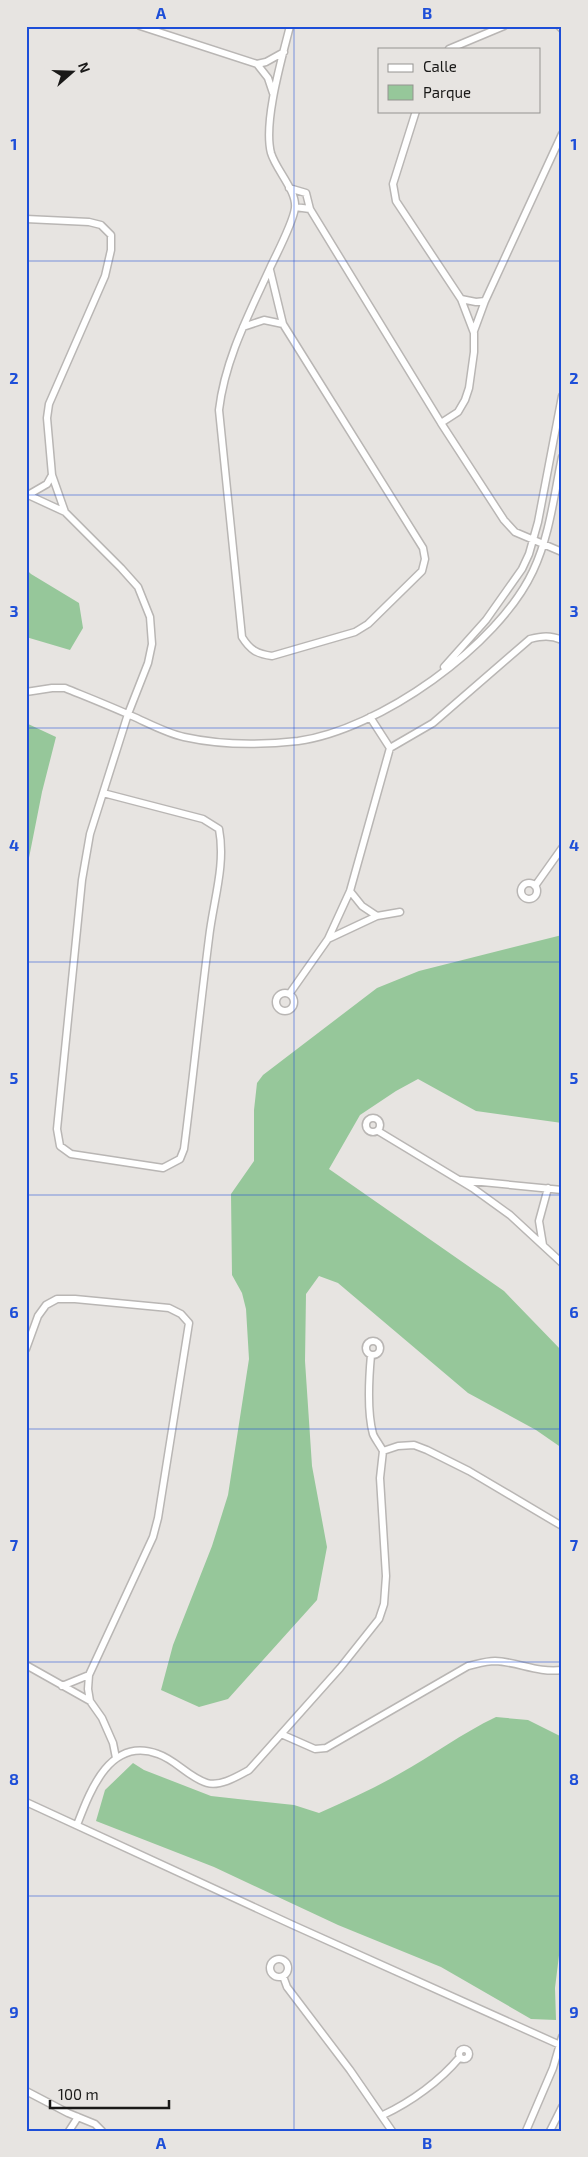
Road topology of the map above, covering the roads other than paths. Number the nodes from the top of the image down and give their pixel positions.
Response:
1 (140, 26) edge
2 (290, 26) edge
3 (504, 26) edge
4 (451, 48) edge
5 (284, 52) junction
6 (257, 64) junction
7 (274, 95) junction
8 (416, 112) edge
9 (562, 134) edge
10 (289, 188) junction
11 (295, 207) junction
12 (310, 210) junction
13 (26, 219) edge
14 (270, 270) junction
15 (461, 299) junction
16 (485, 301) junction
17 (283, 324) junction
18 (243, 327) junction
19 (474, 333) junction
20 (562, 396) edge
21 (441, 423) junction
22 (562, 457) edge
23 (52, 475) junction
24 (27, 495) edge
25 (65, 512) junction
26 (534, 540) junction
27 (544, 544) junction
28 (562, 552) edge
29 (562, 640) edge
30 (435, 677) junction
31 (26, 692) edge
32 (128, 714) junction
33 (370, 717) junction
34 (390, 748) junction
35 (103, 793) junction
36 (562, 848) edge
37 (535, 886) dead end
38 (350, 891) junction
39 (400, 912) dead end
40 (377, 916) junction
41 (328, 939) junction
42 (290, 993) dead end
43 (378, 1130) dead end
44 (458, 1179) junction
45 (548, 1188) junction
46 (562, 1190) edge
47 (544, 1246) junction
48 (562, 1263) edge
49 (26, 1349) edge
50 (371, 1355) dead end
51 (383, 1451) junction
52 (562, 1526) edge
53 (26, 1665) edge
54 (562, 1670) edge
55 (89, 1675) junction
56 (62, 1686) junction
57 (90, 1701) junction
58 (281, 1734) junction
59 (116, 1758) junction
60 (26, 1802) edge
61 (78, 1825) junction
62 (283, 1976) dead end
63 (562, 2037) edge
64 (560, 2045) junction
65 (460, 2057) dead end
66 (26, 2092) edge
67 (562, 2107) edge
68 (383, 2115) junction
69 (78, 2117) junction
70 (69, 2131) edge
71 (102, 2131) edge
72 (392, 2131) edge
73 (526, 2131) edge
74 (550, 2131) edge

1 - 6 street
2 - 5 street
3 - 4 street
5 - 6 street
5 - 7 street
6 - 7 street
7 - 10 street
8 - 15 street
9 - 16 street
10 - 11 street
10 - 12 street
11 - 12 street
11 - 14 street
12 - 21 street
13 - 23 street
14 - 17 street
14 - 18 street
15 - 16 street
15 - 19 street
16 - 19 street
17 - 18 street
17 - 18 street
19 - 21 street
20 - 26 street
21 - 26 street
22 - 27 street
23 - 24 street
23 - 25 street
24 - 25 street
25 - 32 street
26 - 27 street
26 - 30 street
27 - 28 street
27 - 30 street
29 - 34 street
30 - 33 street
31 - 32 street
32 - 33 street
32 - 35 street
33 - 34 street
34 - 38 street
35 - 35 street
36 - 37 street
38 - 40 street
38 - 41 street
39 - 40 street
40 - 41 street
41 - 42 street
43 - 44 street
44 - 45 street
44 - 47 street
45 - 46 street
45 - 47 street
47 - 48 street
49 - 55 street
50 - 51 street
51 - 52 street
51 - 58 street
53 - 56 street
54 - 58 street
55 - 56 street
55 - 57 street
56 - 57 street
57 - 59 street
58 - 59 street
59 - 61 street
60 - 61 street
61 - 64 street
62 - 68 street
63 - 64 street
64 - 73 street
65 - 68 street
66 - 69 street
67 - 74 street
68 - 72 street
69 - 70 street
69 - 71 street

